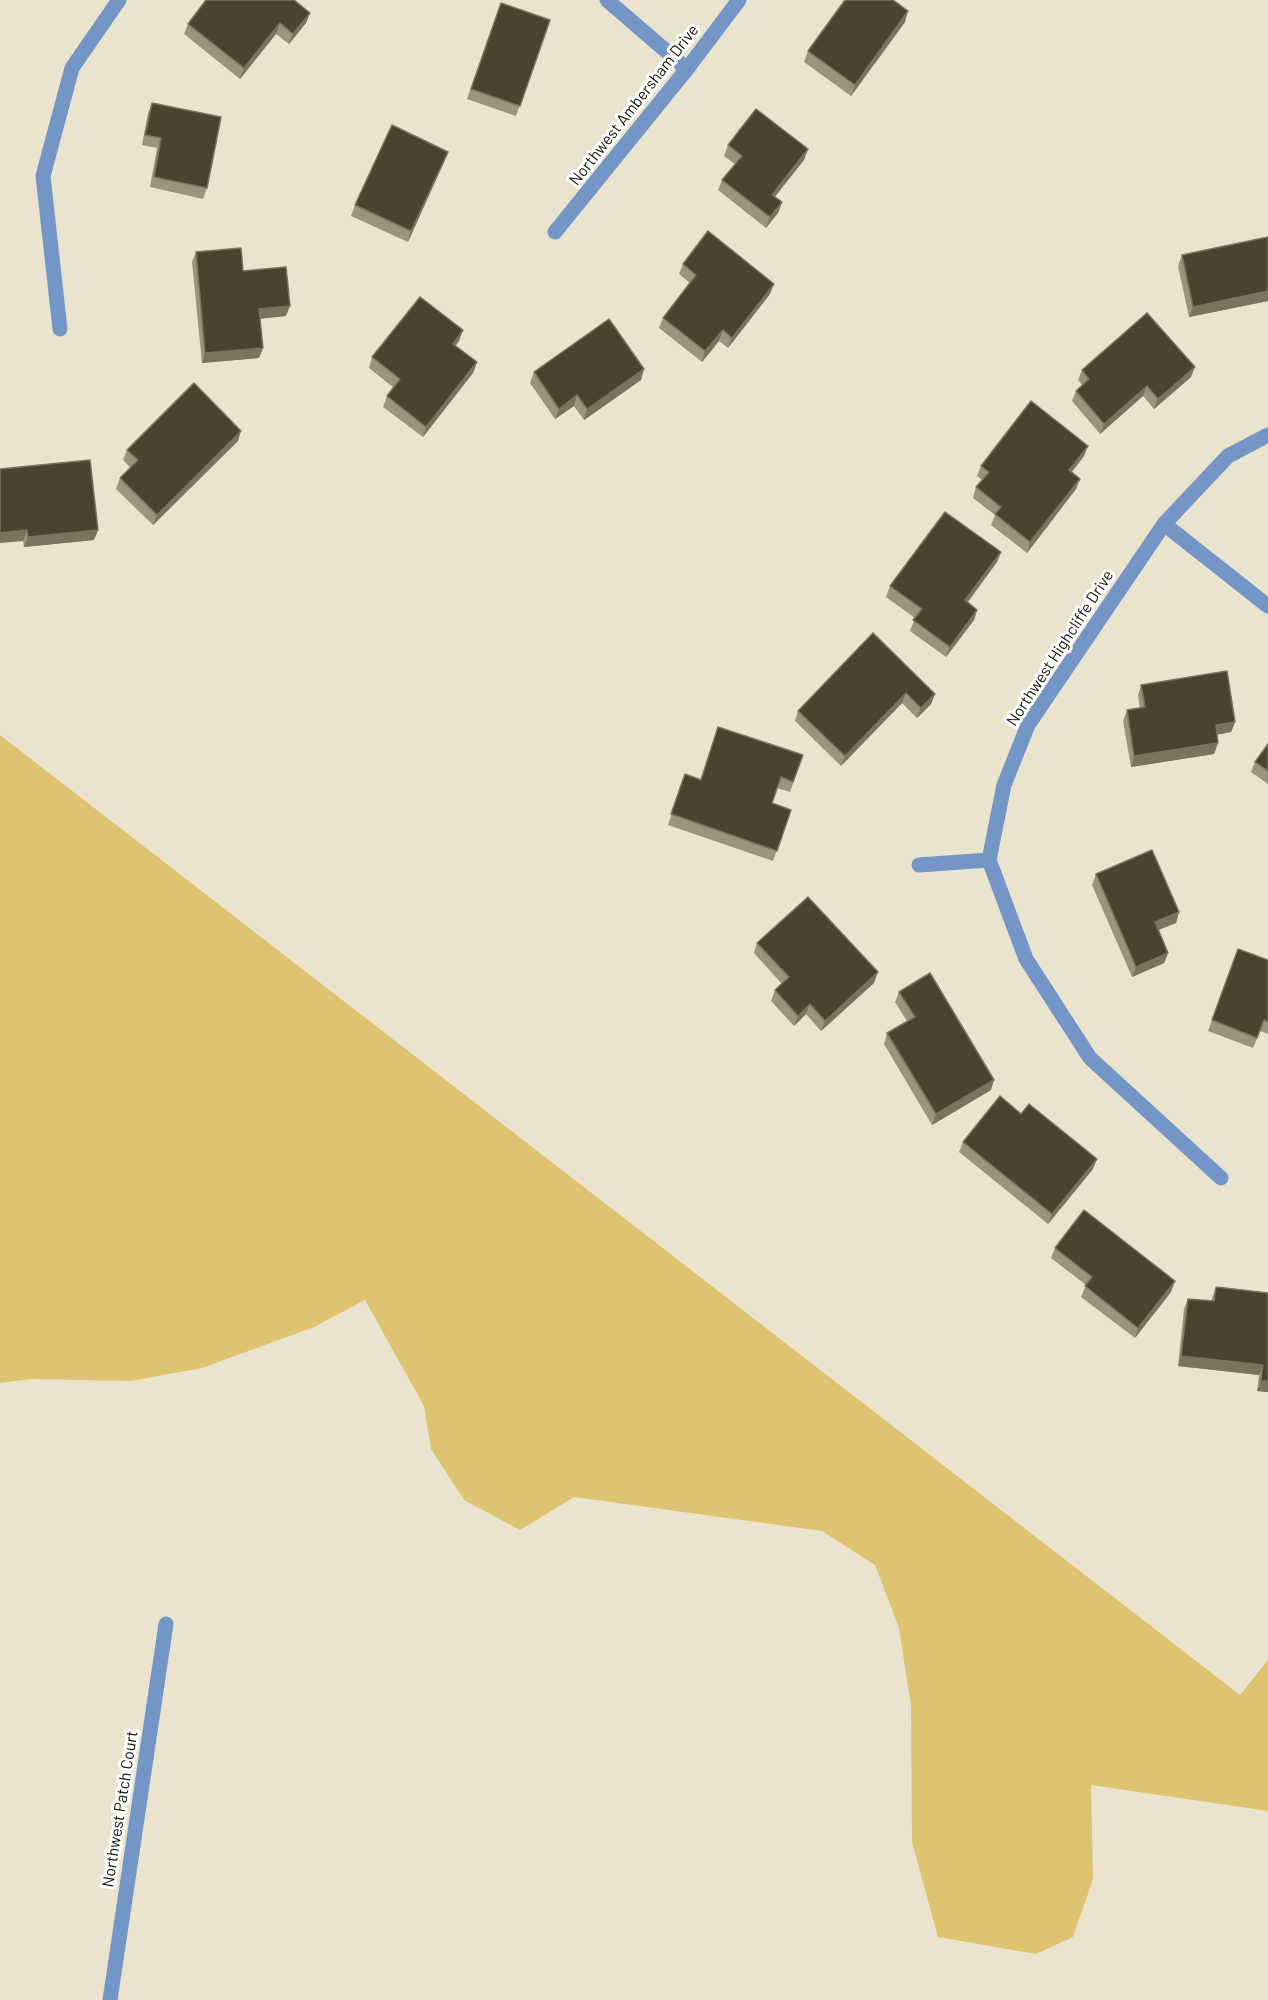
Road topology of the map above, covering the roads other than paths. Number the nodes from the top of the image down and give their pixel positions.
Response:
1 (119, 0) edge
2 (607, 0) edge
3 (739, 0) edge
4 (687, 69) junction
5 (555, 232) dead end
6 (60, 329) dead end
7 (1268, 435) edge
8 (1164, 524) junction
9 (1268, 606) edge
10 (989, 860) junction
11 (919, 865) dead end
12 (1221, 1178) dead end
13 (166, 1624) dead end
14 (110, 2000) edge

1 - 6 street
2 - 4 street
3 - 4 street, Northwest Ambersham Drive
4 - 5 street, Northwest Ambersham Drive
7 - 8 street, Northwest Highcliffe Drive
8 - 9 street
8 - 10 street, Northwest Highcliffe Drive
10 - 11 street
10 - 12 street
13 - 14 street, Northwest Patch Court

